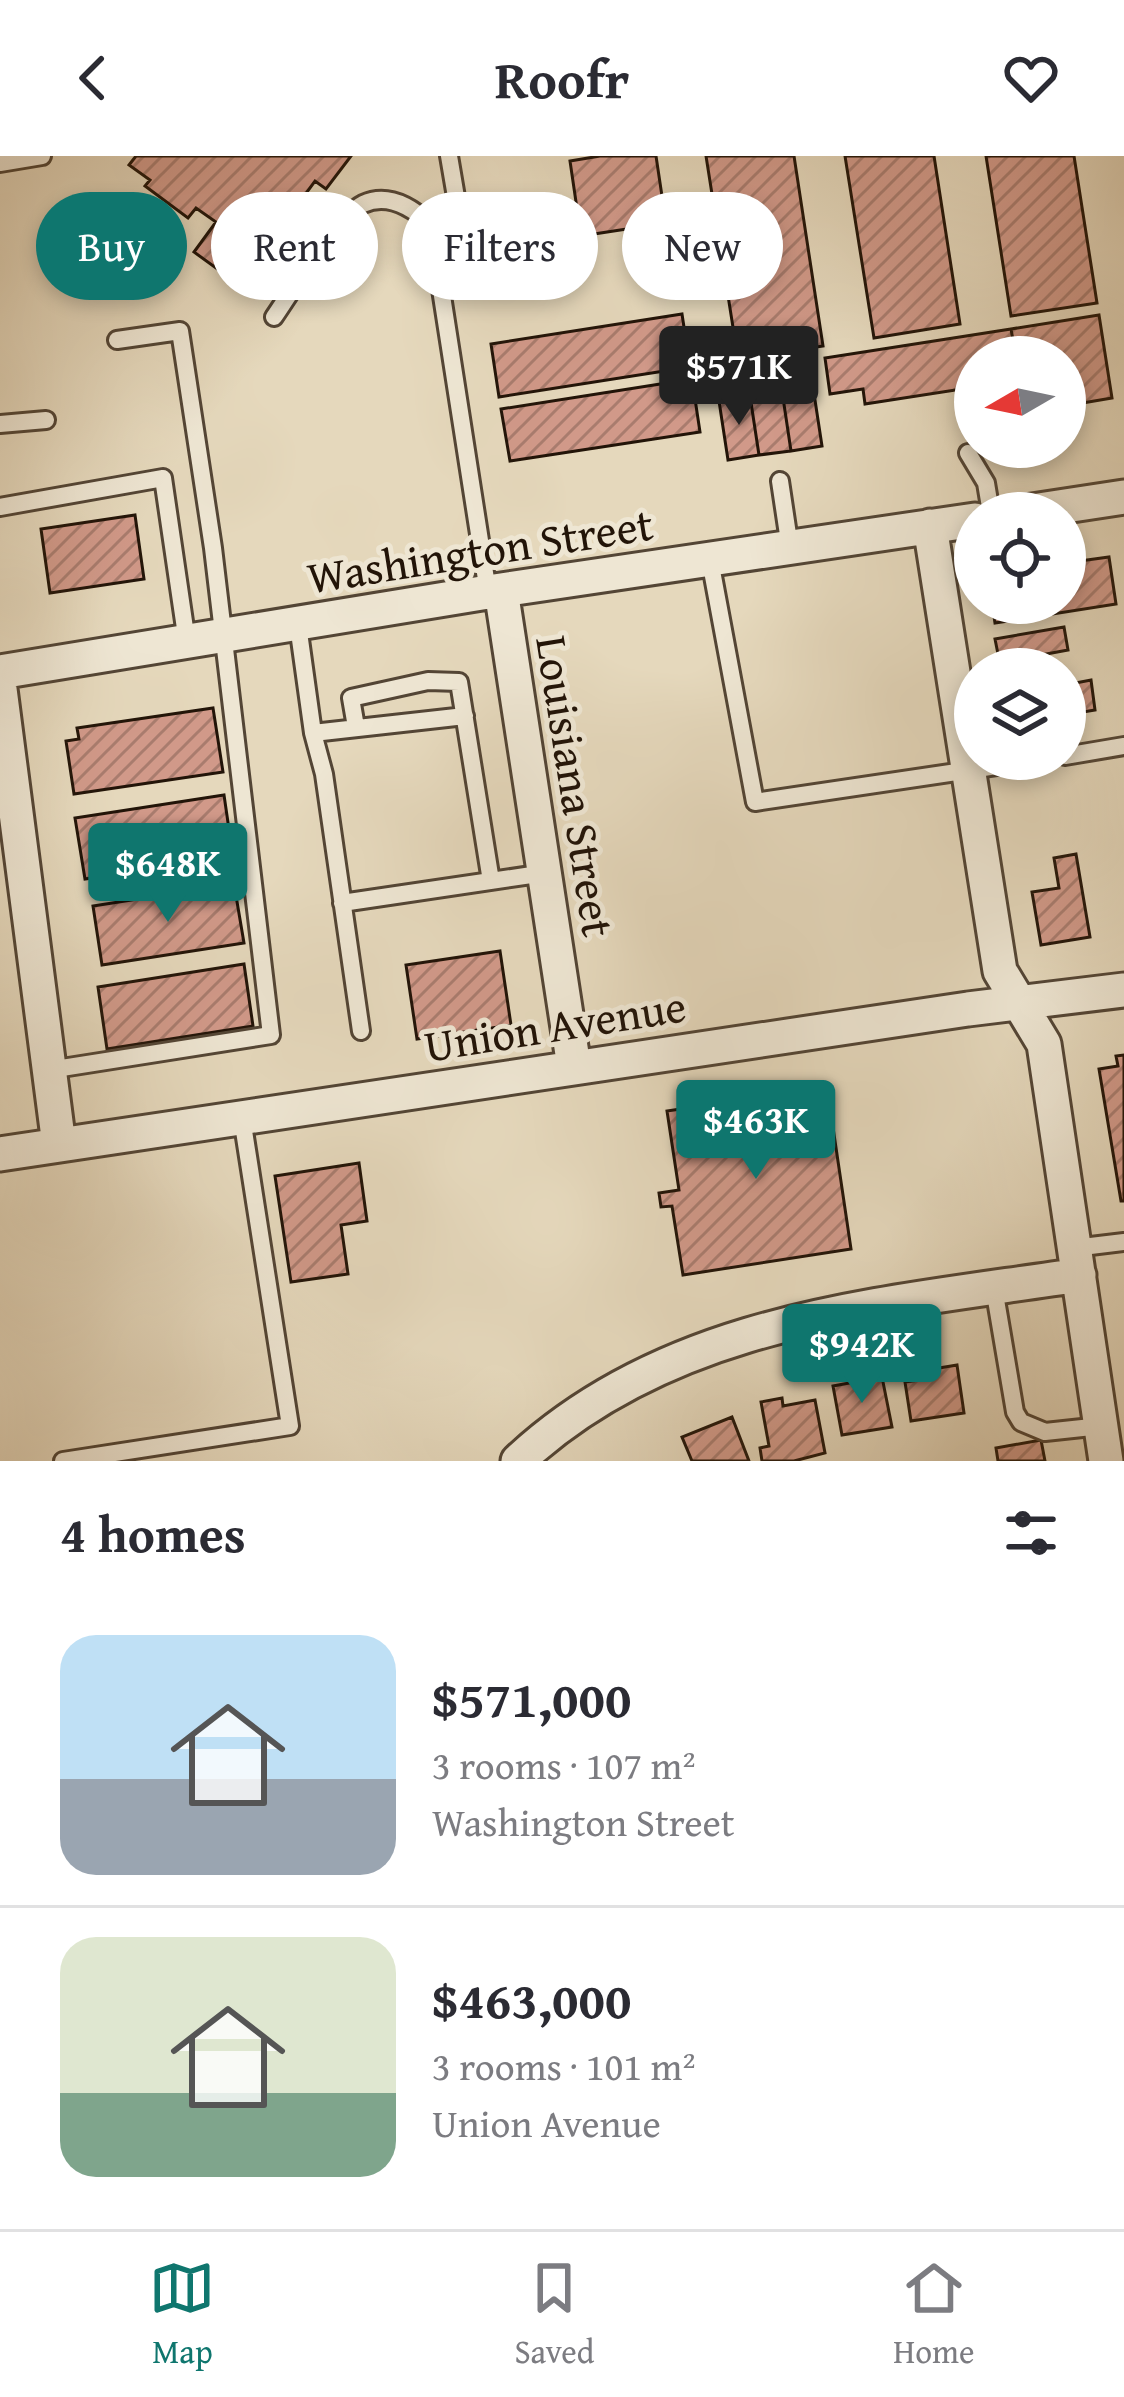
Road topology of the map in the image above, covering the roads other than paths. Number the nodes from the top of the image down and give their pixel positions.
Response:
1 (42, 156) edge
2 (449, 156) edge
3 (0, 163) edge
4 (455, 192) edge
5 (402, 204) edge
6 (445, 300) edge
7 (274, 317) dead end
8 (117, 340) dead end
9 (46, 420) dead end
10 (0, 424) edge
11 (780, 482) dead end
12 (1124, 497) edge
13 (1086, 503) edge
14 (0, 507) edge
15 (954, 523) edge
16 (929, 526) junction
17 (790, 548) junction
18 (710, 560) junction
19 (494, 591) junction
20 (298, 625) junction
21 (222, 637) junction
22 (187, 642) junction
23 (0, 672) edge
24 (954, 684) edge
25 (0, 689) edge
26 (465, 716) junction
27 (356, 727) junction
28 (313, 733) junction
29 (1124, 746) edge
30 (1086, 752) edge
31 (954, 774) edge
32 (969, 780) edge
33 (545, 873) junction
34 (490, 881) junction
35 (343, 903) junction
36 (1124, 990) edge
37 (1019, 1003) junction
38 (361, 1031) dead end
39 (574, 1067) junction
40 (50, 1070) junction
41 (242, 1118) junction
42 (59, 1145) junction
43 (0, 1154) edge
44 (1124, 1242) edge
45 (1076, 1262) junction
46 (994, 1288) junction
47 (1101, 1426) junction
48 (63, 1461) edge
49 (518, 1461) edge
50 (1106, 1461) edge

1 - 3 lane
2 - 4 lane
5 - 7 lane
6 - 19 lane
8 - 21 lane
9 - 10 lane
11 - 17 lane
12 - 13 street
14 - 22 lane
15 - 16 street, Washington Street
16 - 17 street, Washington Street
16 - 24 street
17 - 18 street, Washington Street
18 - 19 street, Washington Street
18 - 31 lane
19 - 20 street, Washington Street
19 - 33 street, Louisiana Street
20 - 21 street, Washington Street
20 - 28 lane
21 - 22 street, Washington Street
21 - 40 lane
22 - 23 street, Washington Street
25 - 40 street
26 - 27 lane
26 - 27 lane
26 - 34 lane
27 - 28 lane
28 - 35 lane
29 - 30 lane
32 - 37 street
33 - 34 lane
33 - 39 street, Louisiana Street
34 - 35 lane
35 - 38 lane
36 - 37 street, Union Avenue
37 - 39 street, Union Avenue
37 - 45 street
39 - 41 street, Union Avenue
40 - 42 street
41 - 42 street, Union Avenue
41 - 48 lane
42 - 43 street, Union Avenue
44 - 45 lane
45 - 46 street
45 - 47 street
46 - 47 lane
46 - 49 street
47 - 50 street

